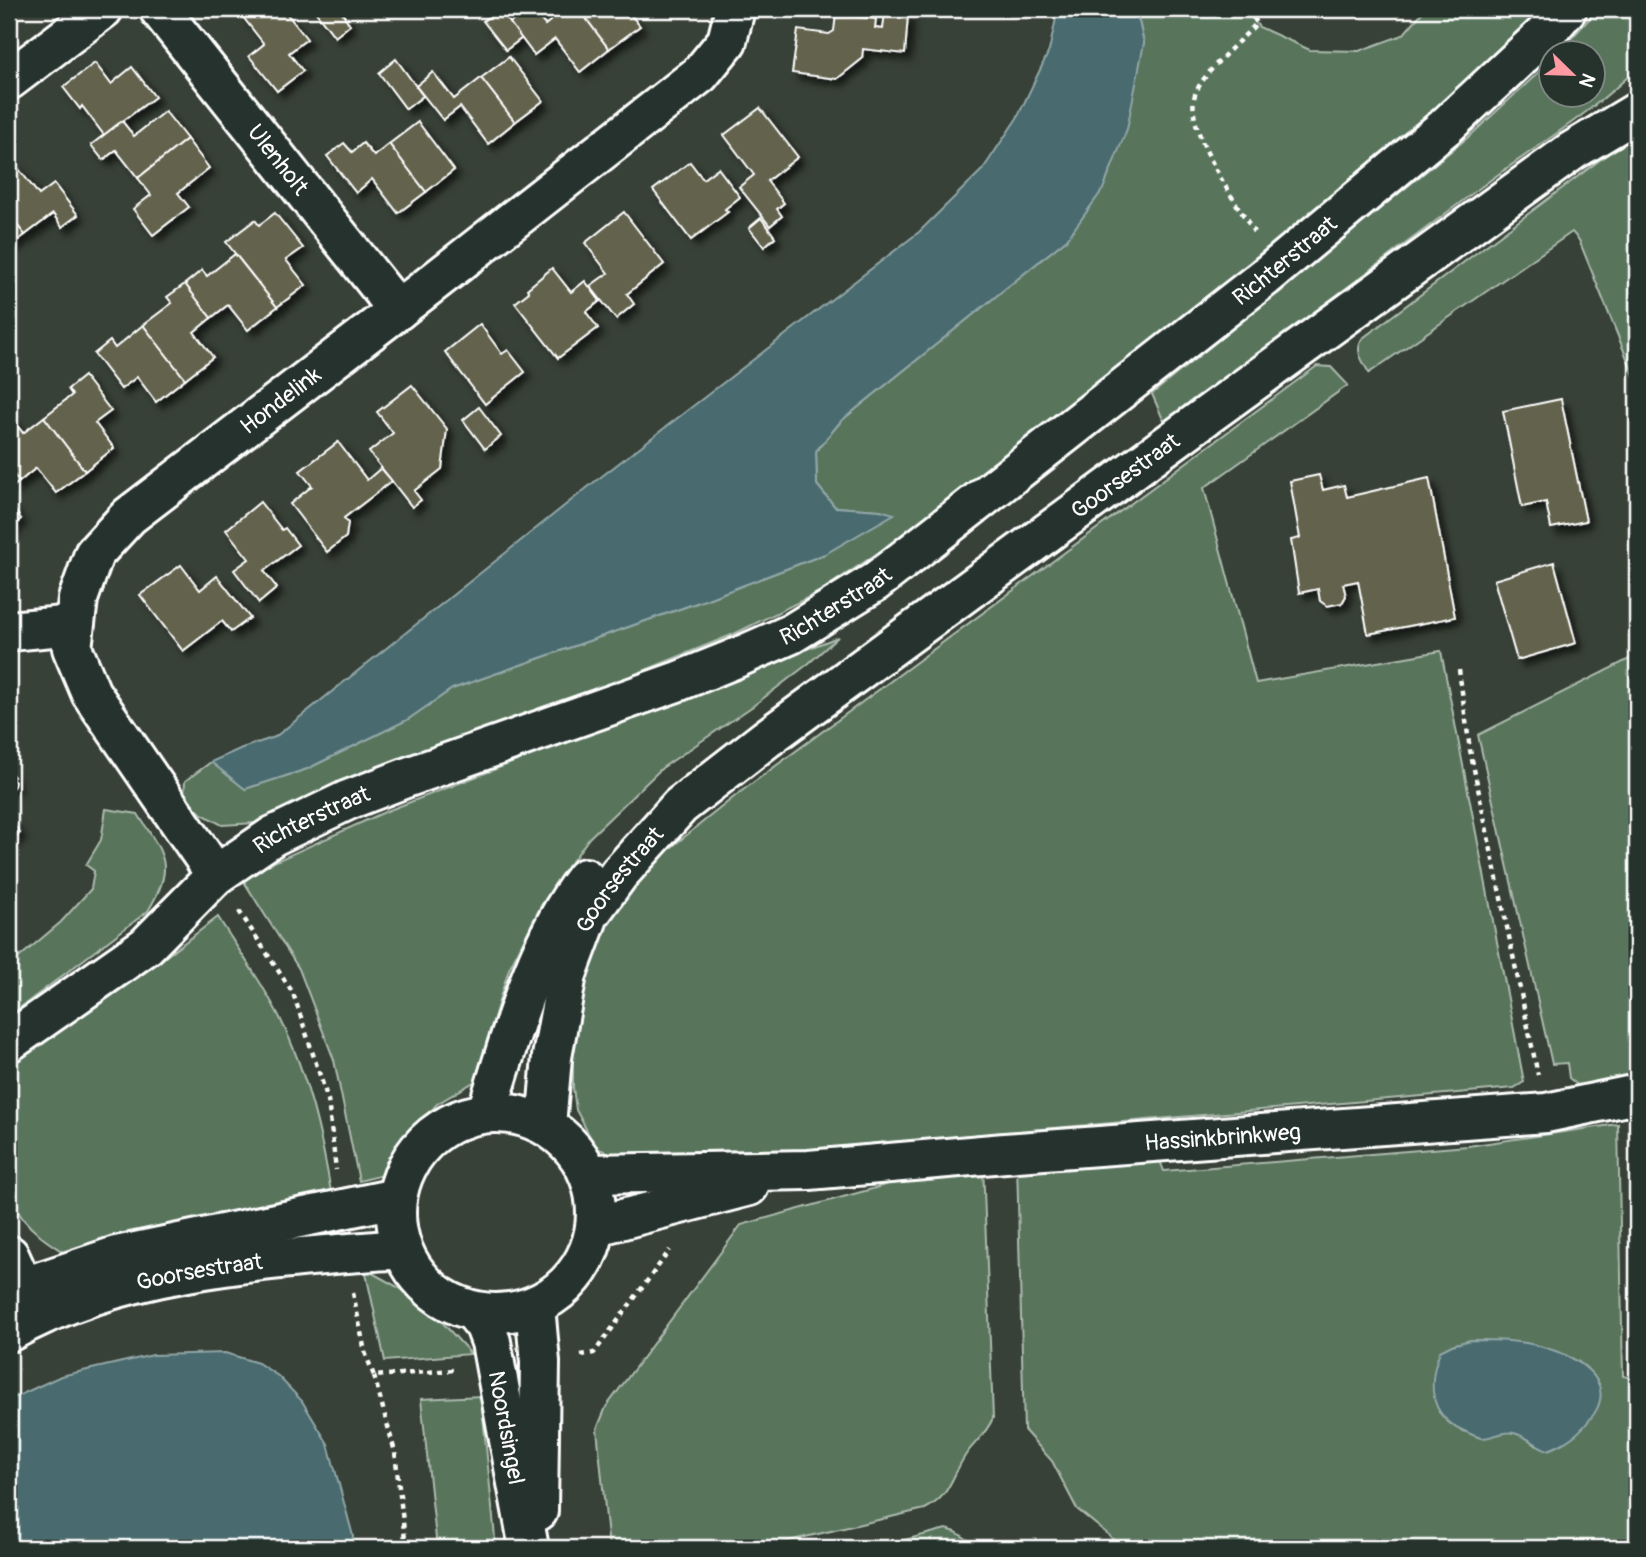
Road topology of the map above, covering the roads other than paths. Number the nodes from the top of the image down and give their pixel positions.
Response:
1 (103, 9) edge
2 (159, 9) edge
3 (735, 9) edge
4 (1567, 9) edge
5 (9, 80) edge
6 (1637, 86) edge
7 (1637, 111) edge
8 (1572, 151) junction
9 (398, 310) junction
10 (74, 625) junction
11 (9, 631) edge
12 (680, 806) junction
13 (216, 875) junction
14 (9, 1042) edge
15 (1637, 1094) edge
16 (486, 1112) junction
17 (546, 1125) junction
18 (808, 1170) junction
19 (589, 1174) junction
20 (396, 1198) junction
21 (596, 1226) junction
22 (401, 1249) junction
23 (17, 1296) edge
24 (535, 1307) junction
25 (474, 1312) junction
26 (528, 1548) edge
27 (538, 1548) edge

1 - 5 street
2 - 9 street, Ulenholt
3 - 9 street, Hondelink
4 - 13 street, Richterstraat
6 - 8 street, Goorsestraat
7 - 8 street, Goorsestraat
8 - 12 street, Goorsestraat
9 - 10 street, Hondelink
10 - 11 street
10 - 13 street, Hondelink
12 - 16 street, Goorsestraat
12 - 17 street, Goorsestraat
13 - 14 street, Richterstraat
15 - 18 street, Hassinkbrinkweg
16 - 17 street
16 - 20 street
17 - 19 street
18 - 19 street, Hassinkbrinkweg
18 - 21 street, Hassinkbrinkweg
19 - 21 street
20 - 22 street
20 - 23 street, Goorsestraat
21 - 24 street
22 - 23 street, Goorsestraat
22 - 25 street
24 - 25 street
24 - 27 street, Noordsingel
25 - 26 street, Noordsingel

